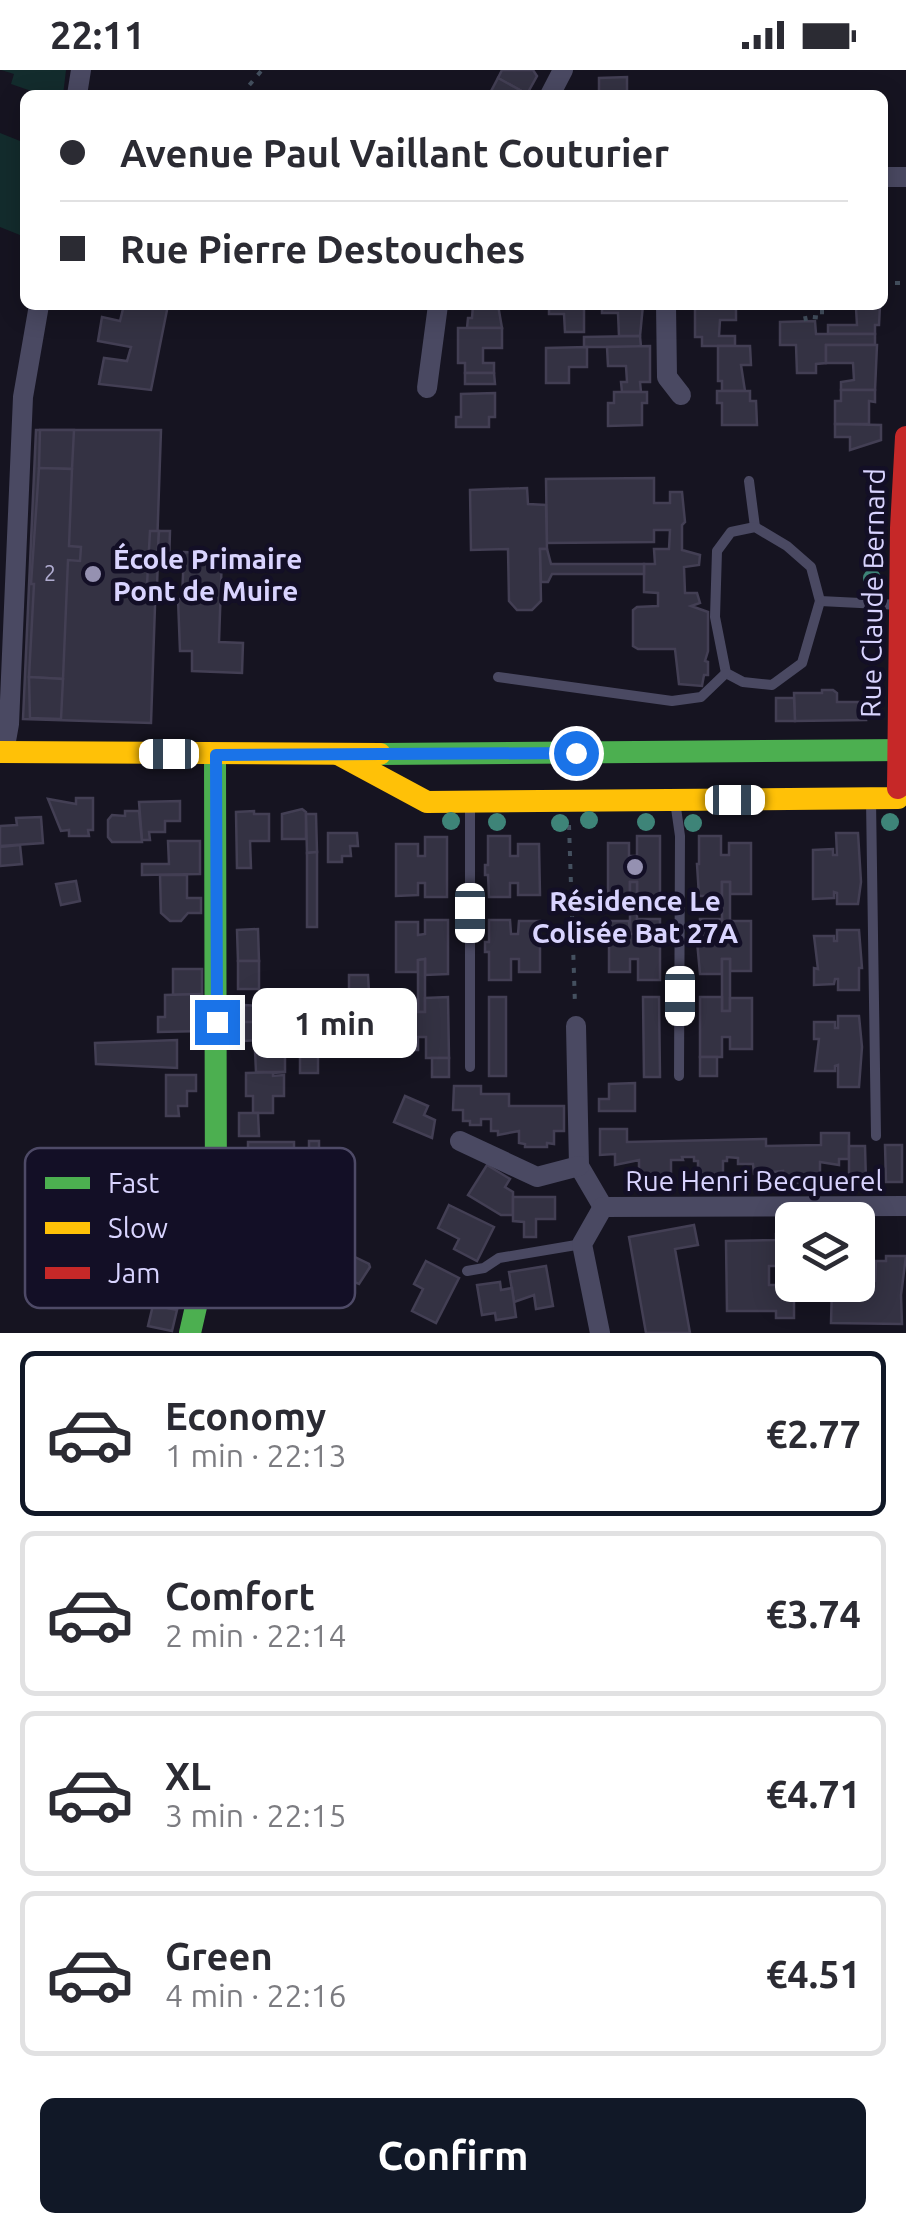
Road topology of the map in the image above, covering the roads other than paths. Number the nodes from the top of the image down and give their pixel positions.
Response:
1 (38, 310) edge
2 (437, 310) edge
3 (666, 310) edge
4 (428, 388) dead end
5 (681, 395) dead end
6 (906, 438) edge
7 (749, 480) dead end
8 (902, 506) edge
9 (755, 527) junction
10 (820, 601) junction
11 (901, 605) junction
12 (726, 673) junction
13 (498, 676) dead end
14 (903, 750) edge
15 (2, 752) edge
16 (338, 754) junction
17 (216, 755) junction
18 (871, 799) junction
19 (675, 800) junction
20 (470, 801) junction
21 (576, 1026) road end
22 (470, 1067) dead end
23 (679, 1076) dead end
24 (876, 1136) dead end
25 (460, 1140) dead end
26 (216, 1148) edge
27 (579, 1166) junction
28 (906, 1206) edge
29 (603, 1208) junction
30 (582, 1244) junction
31 (467, 1271) dead end
32 (196, 1308) edge
33 (190, 1333) edge
34 (600, 1333) edge

1 - 15 street
2 - 4 street
3 - 5 street
6 - 8 street, Rue Claude Bernard
7 - 9 lane
8 - 11 street, Rue Claude Bernard
9 - 10 lane
9 - 12 lane
10 - 11 lane
10 - 12 lane
11 - 14 street, Rue Claude Bernard
12 - 13 lane
14 - 16 street
14 - 18 street, Rue Claude Bernard
15 - 17 street
16 - 17 street
16 - 20 street
17 - 26 street
18 - 19 street
18 - 24 lane
19 - 20 street
19 - 23 lane
20 - 22 lane
21 - 27 street, Rue Henri Becquerel
25 - 27 street
27 - 29 street, Rue Henri Becquerel
28 - 29 street, Rue Henri Becquerel
29 - 30 street, Rue Henri Becquerel
30 - 31 lane
30 - 34 street
32 - 33 street

